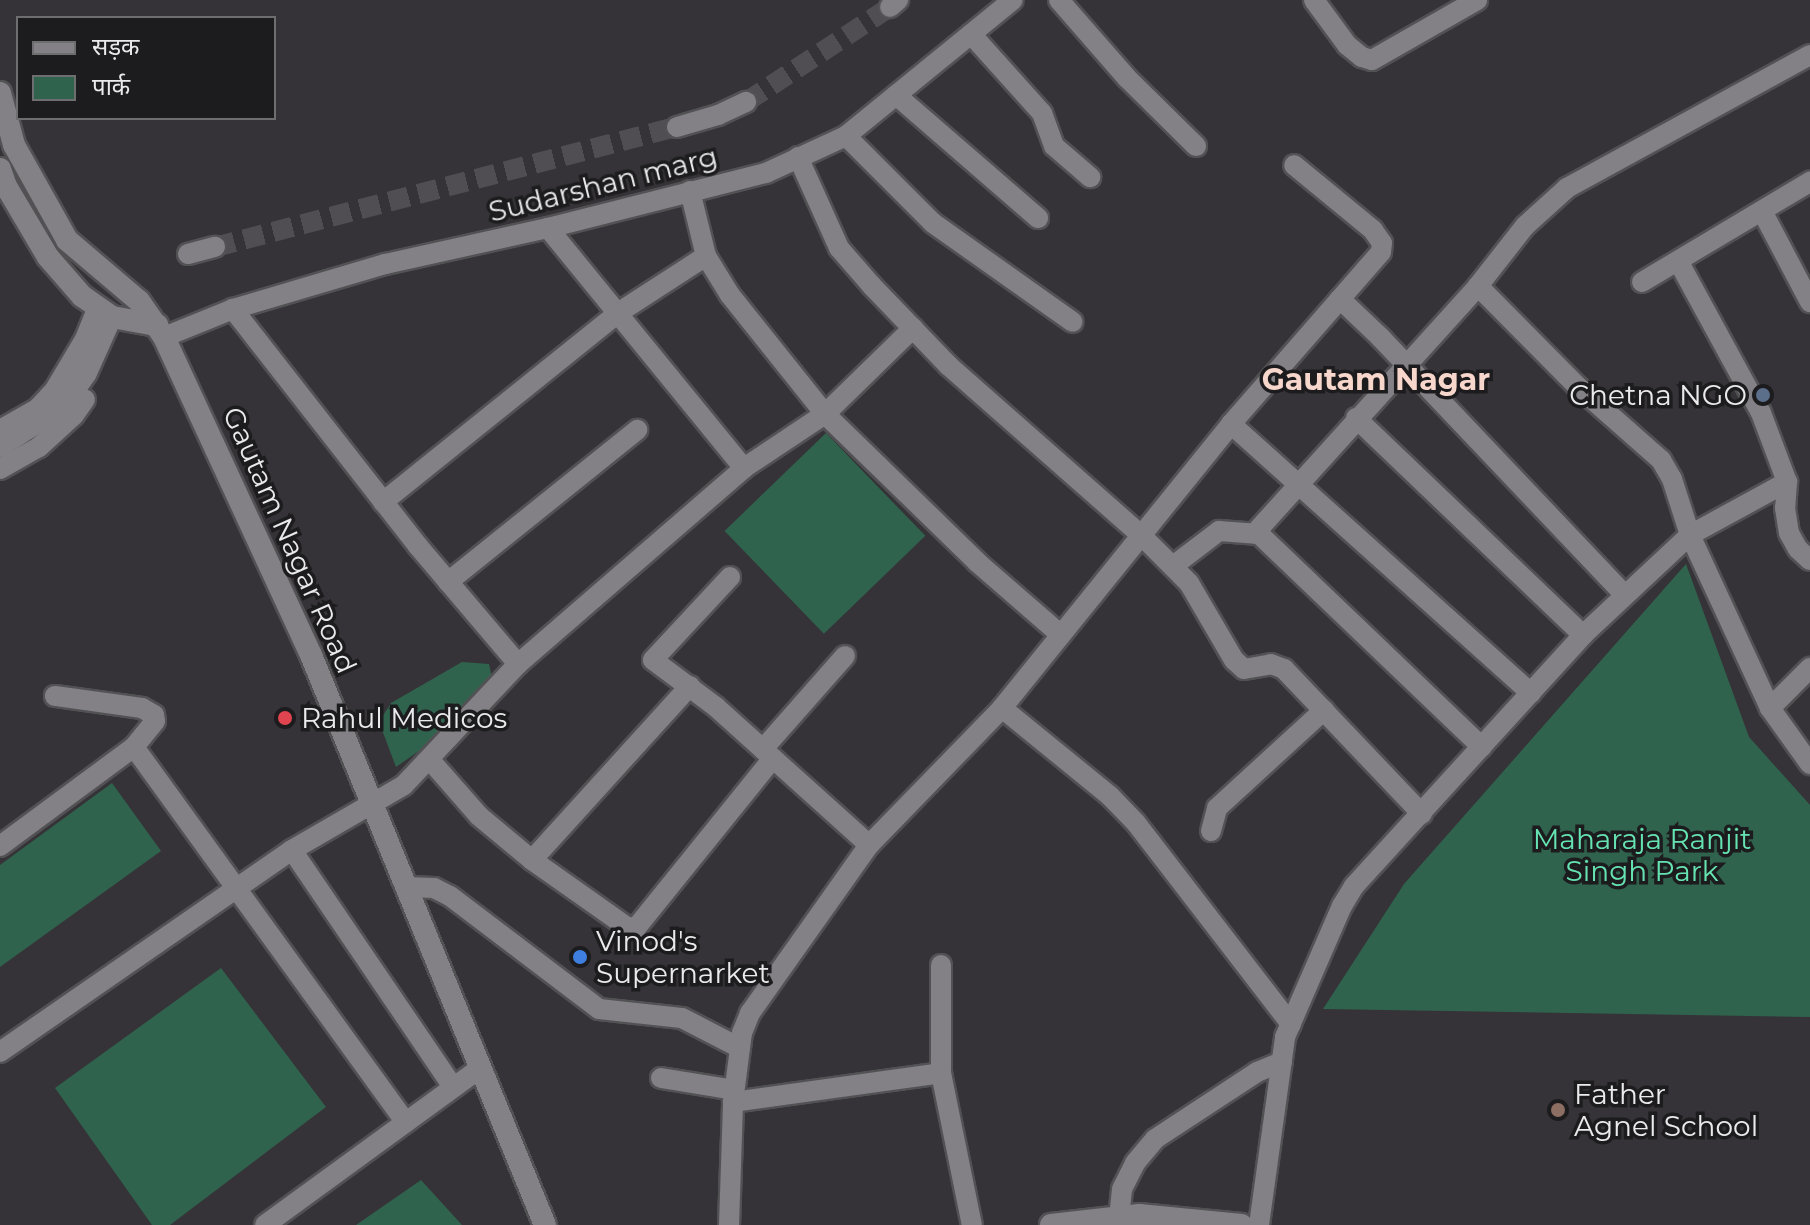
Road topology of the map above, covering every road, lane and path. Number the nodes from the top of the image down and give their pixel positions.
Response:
1 (1013, 0) edge
2 (1059, 0) edge
3 (1314, 0) edge
4 (1477, 0) edge
5 (971, 34) junction
6 (1810, 55) edge
7 (0, 93) edge
8 (896, 95) junction
9 (746, 102) tunnel mouth
10 (677, 127) tunnel mouth
11 (846, 136) junction
12 (1196, 146) dead end
13 (798, 157) junction
14 (1294, 165) dead end
15 (1090, 177) dead end
16 (2, 182) edge
17 (1810, 182) edge
18 (690, 191) junction
19 (1762, 211) junction
20 (1038, 218) dead end
21 (548, 228) junction
22 (215, 247) tunnel mouth
23 (188, 254) dead end
24 (706, 256) junction
25 (1678, 261) junction
26 (1642, 282) dead end
27 (1478, 286) junction
28 (1340, 299) junction
29 (1810, 302) edge
30 (233, 309) junction
31 (105, 312) junction
32 (618, 313) junction
33 (1073, 322) dead end
34 (913, 328) junction
35 (160, 331) junction
36 (100, 345) junction
37 (1406, 367) junction
38 (825, 414) junction
39 (1356, 418) junction
40 (1231, 424) junction
41 (0, 430) edge
42 (637, 430) dead end
43 (0, 447) edge
44 (744, 468) junction
45 (0, 469) edge
46 (1787, 482) junction
47 (1297, 484) junction
48 (383, 502) junction
49 (1255, 533) junction
50 (1141, 535) junction
51 (1690, 535) junction
52 (1806, 547) edge
53 (1173, 566) junction
54 (730, 577) dead end
55 (448, 582) junction
56 (1624, 594) junction
57 (1061, 635) junction
58 (1583, 635) junction
59 (845, 656) dead end
60 (518, 664) junction
61 (1810, 668) edge
62 (690, 686) junction
63 (1531, 693) junction
64 (55, 696) dead end
65 (1002, 708) junction
66 (1770, 708) junction
67 (1324, 710) junction
68 (134, 747) junction
69 (1482, 747) junction
70 (768, 754) junction
71 (430, 760) junction
72 (1810, 764) edge
73 (372, 804) junction
74 (1422, 814) junction
75 (1211, 831) dead end
76 (869, 845) junction
77 (0, 846) edge
78 (292, 850) junction
79 (532, 860) junction
80 (406, 887) junction
81 (236, 889) junction
82 (941, 965) dead end
83 (1291, 1024) junction
84 (740, 1048) junction
85 (0, 1052) edge
86 (1282, 1062) junction
87 (480, 1068) junction
88 (941, 1073) junction
89 (661, 1078) dead end
90 (453, 1087) junction
91 (733, 1096) junction
92 (405, 1122) junction
93 (1133, 1219) edge
94 (265, 1225) edge
95 (545, 1225) edge
96 (729, 1225) edge
97 (972, 1225) edge
98 (1051, 1225) edge
99 (1242, 1225) edge
100 (1259, 1225) edge

1 - 5 street, Sudarshan marg
2 - 12 street
3 - 4 street
5 - 8 street, Sudarshan marg
5 - 15 street
6 - 27 street
7 - 35 street, Gautam Nagar Road
8 - 11 street, Sudarshan marg
8 - 20 street
9 - 10 street
11 - 13 street, Sudarshan marg
11 - 33 street
13 - 18 street, Sudarshan marg
13 - 34 street
14 - 28 street
16 - 31 street
17 - 19 street
18 - 21 street, Sudarshan marg
18 - 24 street
19 - 25 street
19 - 29 street
21 - 30 street, Sudarshan marg
21 - 32 street
22 - 23 street
24 - 32 street
24 - 38 street
25 - 26 street
25 - 46 street
27 - 37 street
27 - 51 street
28 - 37 street
28 - 40 street
30 - 35 street, Sudarshan marg
30 - 48 street
31 - 35 street
31 - 36 street
31 - 41 street
32 - 44 street
32 - 48 street
34 - 38 street
34 - 50 street
35 - 73 street, Gautam Nagar Road
36 - 43 street
36 - 45 street
37 - 39 street
37 - 56 street
38 - 44 street
38 - 57 street
39 - 47 street
39 - 58 street
40 - 47 street
40 - 50 street
42 - 55 street
44 - 60 street
46 - 51 street
46 - 52 street
47 - 49 street
47 - 63 street
48 - 55 street
49 - 53 street
49 - 69 street
50 - 53 street
50 - 57 street
51 - 56 street
51 - 66 street
53 - 67 street
54 - 62 street
55 - 60 street
56 - 58 street
57 - 65 street
58 - 63 street
59 - 70 street
60 - 71 street
61 - 66 street
62 - 70 street
62 - 79 street
63 - 69 street
64 - 68 street
65 - 76 street
65 - 83 street
66 - 72 street
67 - 74 street
67 - 75 street
68 - 77 street
68 - 81 street
69 - 74 street
70 - 76 street
70 - 79 street
71 - 73 street
71 - 79 street
73 - 78 street
73 - 80 street, Gautam Nagar Road
74 - 83 street
76 - 84 street
78 - 81 street
78 - 90 street
80 - 84 street
80 - 87 street, Gautam Nagar Road
81 - 85 street
81 - 92 street
82 - 88 street
83 - 86 street
84 - 91 street
86 - 93 street
86 - 100 street
87 - 90 street
87 - 95 street, Gautam Nagar Road
88 - 91 street
88 - 97 street
89 - 91 street
90 - 92 street
91 - 96 street
92 - 94 street
93 - 98 street
93 - 99 street

